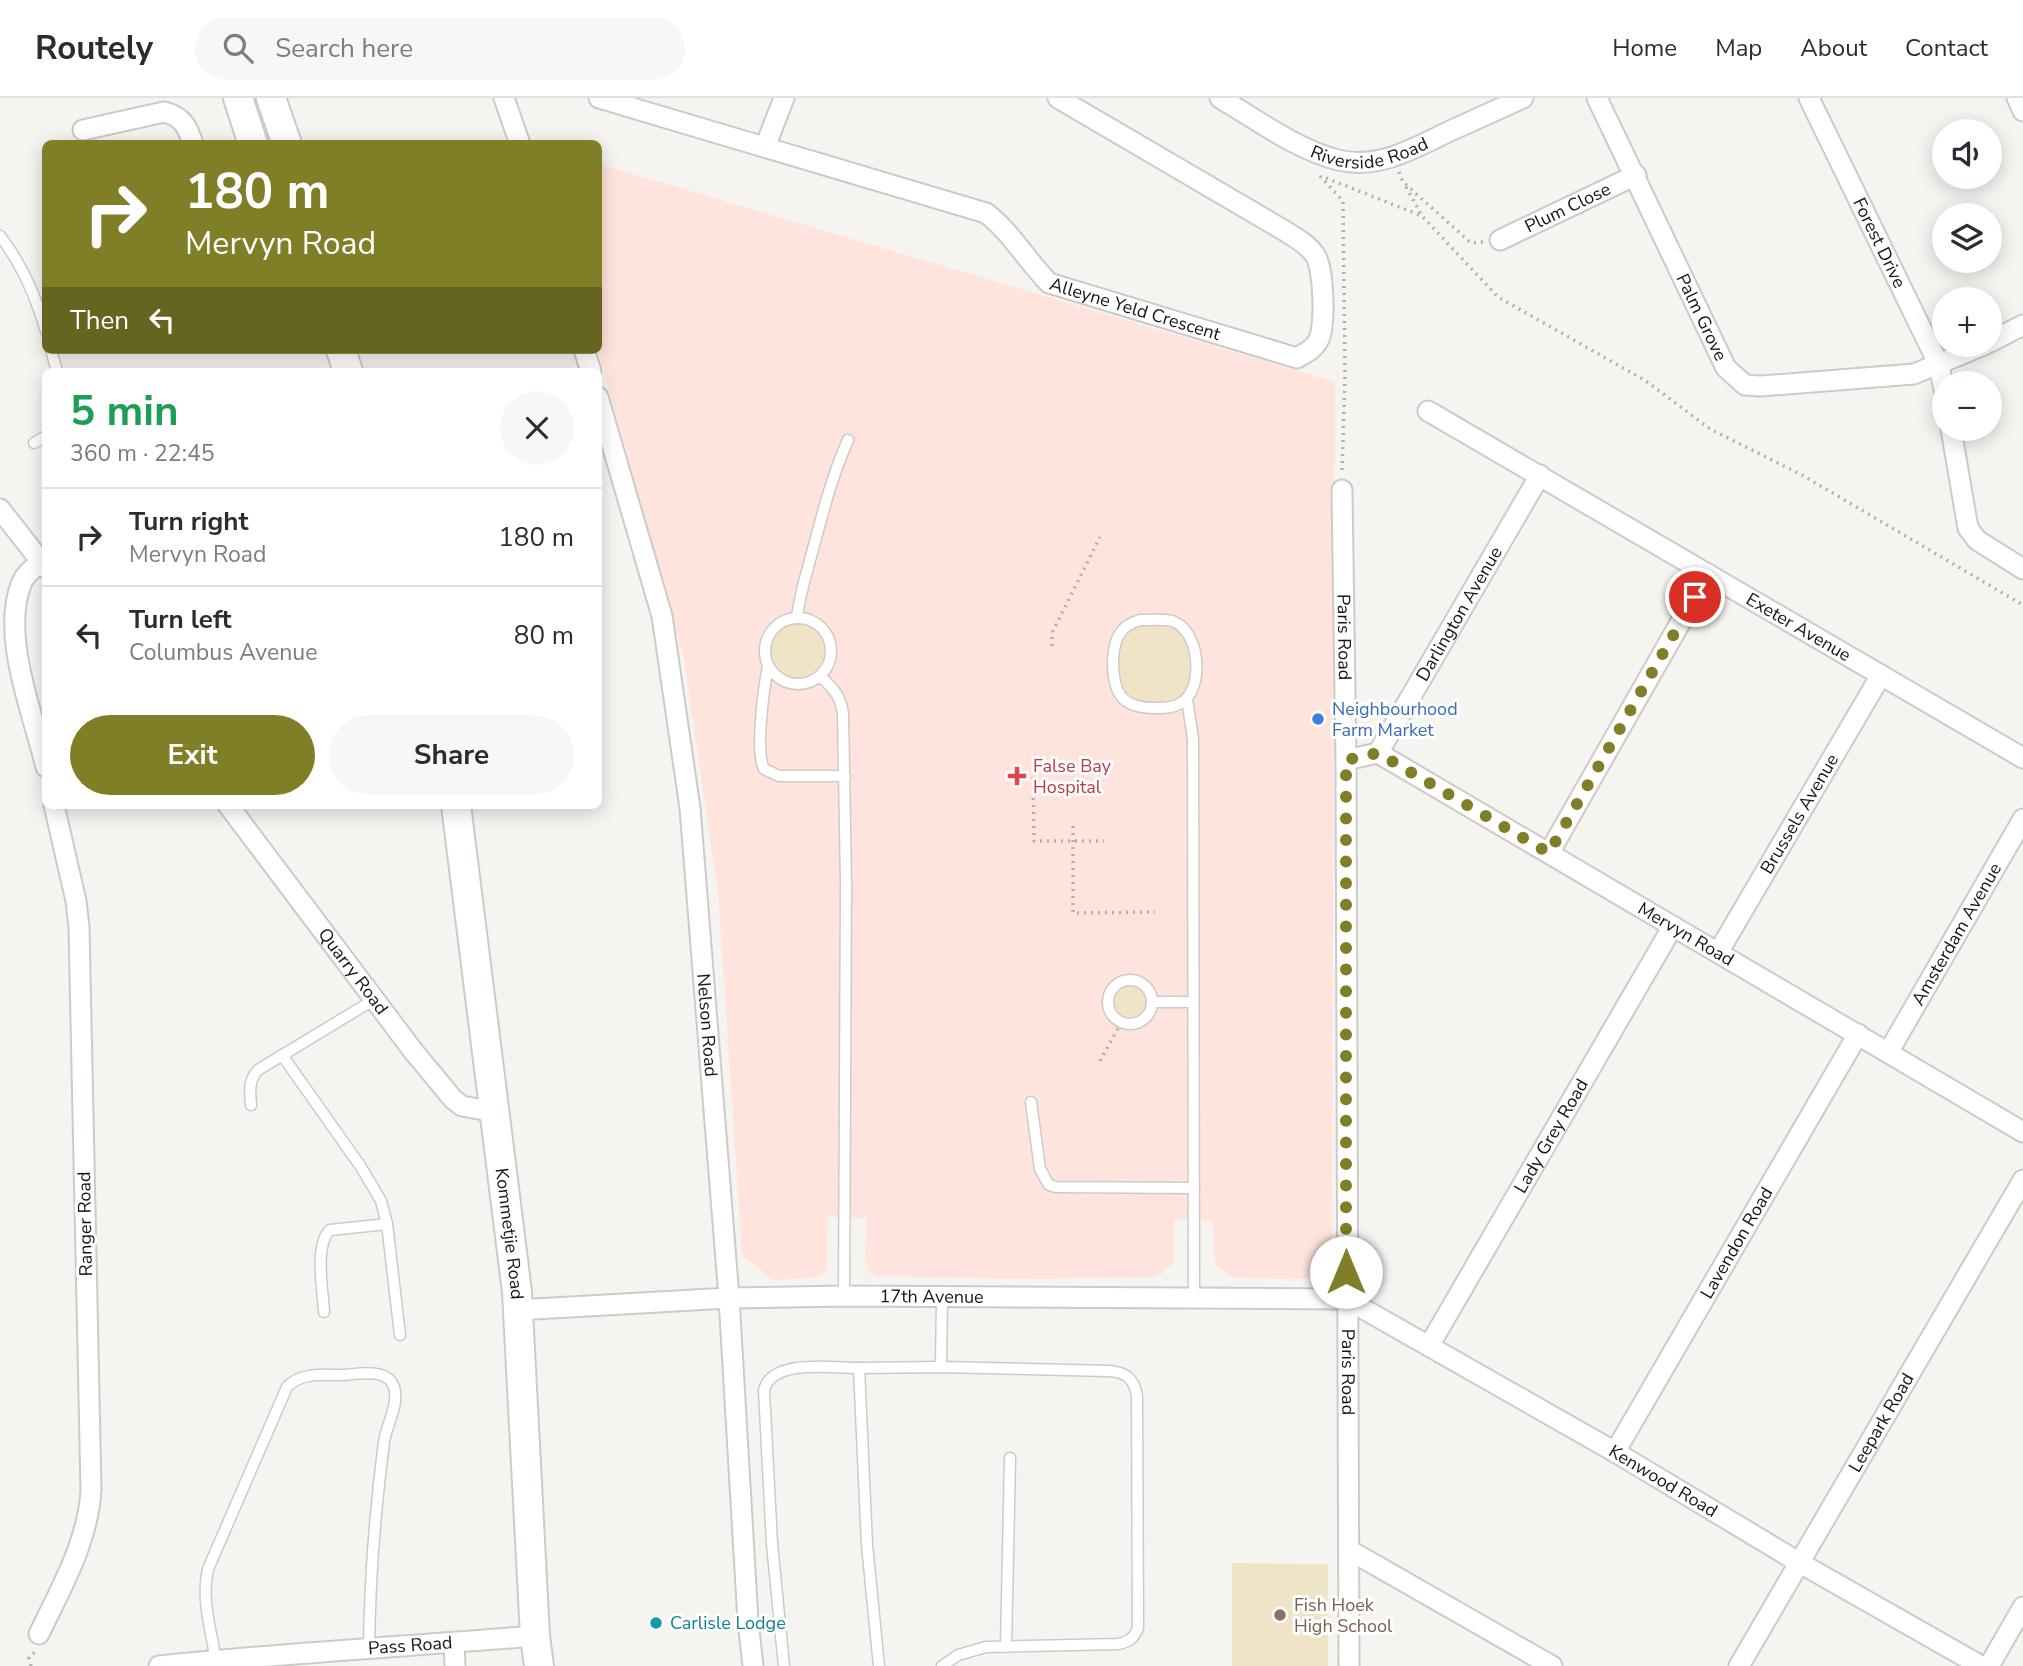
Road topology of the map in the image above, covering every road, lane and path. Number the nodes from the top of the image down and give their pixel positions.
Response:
1 (238, 98) edge
2 (271, 98) edge
3 (505, 98) edge
4 (599, 98) edge
5 (783, 98) edge
6 (1058, 98) edge
7 (1220, 98) edge
8 (1523, 98) edge
9 (1597, 98) edge
10 (1810, 98) edge
11 (2017, 98) edge
12 (2023, 111) edge
13 (83, 130) dead end
14 (192, 140) edge
15 (252, 140) edge
16 (286, 140) edge
17 (519, 140) edge
18 (765, 147) junction
19 (1393, 157) junction
20 (1636, 175) junction
21 (1403, 182) junction
22 (1422, 216) junction
23 (0, 236) edge
24 (1500, 240) joint
25 (42, 318) edge
26 (2023, 325) edge
27 (2002, 336) edge
28 (1958, 357) edge
29 (1940, 365) junction
30 (1941, 371) edge
31 (602, 411) edge
32 (1428, 411) dead end
33 (42, 438) edge
34 (848, 440) dead end
35 (1953, 441) edge
36 (34, 443) dead end
37 (1540, 475) junction
38 (1342, 490) joint
39 (0, 509) edge
40 (1100, 537) dead end
41 (42, 564) edge
42 (42, 566) edge
43 (2023, 569) edge
44 (1709, 574) junction
45 (2023, 605) edge
46 (797, 618) junction
47 (1052, 646) dead end
48 (768, 666) junction
49 (1881, 675) junction
50 (821, 676) junction
51 (1186, 699) junction
52 (42, 752) edge
53 (1378, 753) junction
54 (2023, 758) edge
55 (1346, 760) junction
56 (845, 776) junction
57 (1034, 777) dead end
58 (55, 809) edge
59 (231, 809) edge
60 (457, 809) edge
61 (2023, 818) edge
62 (1073, 826) dead end
63 (1073, 841) junction
64 (1104, 841) dead end
65 (1549, 853) junction
66 (1155, 912) dead end
67 (1673, 926) junction
68 (1719, 951) junction
69 (374, 999) junction
70 (1153, 1002) junction
71 (1192, 1002) junction
72 (1121, 1023) junction
73 (1858, 1034) junction
74 (1889, 1051) junction
75 (282, 1055) junction
76 (1100, 1061) dead end
77 (1031, 1101) dead end
78 (251, 1105) dead end
79 (495, 1112) junction
80 (2023, 1132) edge
81 (2023, 1180) edge
82 (1194, 1188) junction
83 (387, 1224) junction
84 (844, 1296) junction
85 (1194, 1296) junction
86 (942, 1297) junction
87 (729, 1298) junction
88 (1346, 1299) junction
89 (517, 1310) junction
90 (324, 1312) dead end
91 (400, 1335) dead end
92 (1429, 1346) junction
93 (941, 1367) junction
94 (859, 1368) junction
95 (1615, 1452) junction
96 (1010, 1458) dead end
97 (1349, 1550) junction
98 (1800, 1563) junction
99 (2023, 1607) edge
100 (39, 1634) dead end
101 (536, 1636) junction
102 (454, 1643) junction
103 (369, 1647) junction
104 (1006, 1647) junction
105 (216, 1660) junction
106 (159, 1666) edge
107 (455, 1666) edge
108 (539, 1666) edge
109 (753, 1666) edge
110 (784, 1666) edge
111 (879, 1666) edge
112 (942, 1666) edge
113 (1349, 1666) edge
114 (1552, 1666) edge
115 (1739, 1666) edge
116 (1981, 1666) edge
117 (1989, 1666) edge

1 - 15 main road
2 - 16 main road
3 - 17 street
4 - 18 street, Alleyne Yeld Crescent
5 - 18 street
6 - 18 street, Alleyne Yeld Crescent
7 - 19 street, Riverside Road
8 - 19 street, Riverside Road
9 - 20 street, Palm Grove
10 - 29 street, Forest Drive
11 - 12 street
13 - 14 street
19 - 21 path
20 - 24 street, Plum Close
20 - 29 street, Palm Grove
21 - 22 path
21 - 24 path
22 - 38 path
22 - 45 path
23 - 25 lane
26 - 27 street
28 - 29 street, Palm Grove
29 - 30 street, Forest Drive
31 - 87 street, Nelson Road
32 - 37 street, Exeter Avenue
33 - 36 lane
34 - 46 lane
35 - 43 street
37 - 44 street, Exeter Avenue
37 - 53 street, Darlington Avenue
38 - 55 street, Paris Road
39 - 41 street
40 - 47 path
42 - 52 street
44 - 49 street, Exeter Avenue
44 - 65 street
46 - 48 lane
46 - 50 lane
48 - 50 lane
48 - 56 lane
49 - 54 street, Exeter Avenue
49 - 68 street, Brussels Avenue
50 - 56 lane
51 - 51 lane
51 - 71 lane
53 - 55 street
53 - 65 street, Mervyn Road
55 - 88 street, Paris Road
56 - 84 lane
57 - 63 path
58 - 100 street, Ranger Road
59 - 69 street, Quarry Road
60 - 79 main road, Kommetjie Road
61 - 74 street, Amsterdam Avenue
62 - 63 path
63 - 64 path
63 - 66 path
65 - 67 street, Mervyn Road
67 - 68 street, Mervyn Road
67 - 92 street, Lady Grey Road
68 - 73 street, Mervyn Road
69 - 75 lane
69 - 79 street, Quarry Road
70 - 71 lane
70 - 72 lane
70 - 72 lane
71 - 82 lane
72 - 76 path
73 - 74 street, Mervyn Road
73 - 95 street, Lavendon Road
74 - 80 street, Mervyn Road
75 - 78 lane
75 - 83 lane
77 - 82 lane
79 - 89 main road, Kommetjie Road
81 - 98 street, Leepark Road
82 - 85 lane
83 - 90 lane
83 - 91 lane
84 - 86 street, 17th Avenue
84 - 87 street, 17th Avenue
85 - 86 street, 17th Avenue
85 - 88 street, 17th Avenue
86 - 93 lane
87 - 89 street, 17th Avenue
87 - 109 street, Nelson Road
88 - 92 street, Kenwood Road
88 - 97 street, Paris Road
89 - 101 main road, Kommetjie Road
92 - 95 street, Kenwood Road
93 - 94 lane
93 - 104 lane
94 - 110 lane
94 - 111 lane
95 - 98 street, Kenwood Road
96 - 104 lane
97 - 113 street, Paris Road
97 - 114 street
98 - 115 street, Leepark Road
98 - 116 street, Kenwood Road
99 - 117 street
101 - 102 street, Pass Road
101 - 108 main road, Kommetjie Road
102 - 103 street, Pass Road
102 - 107 street
103 - 105 street, Pass Road
103 - 105 lane
104 - 112 lane
105 - 106 street, Pass Road

